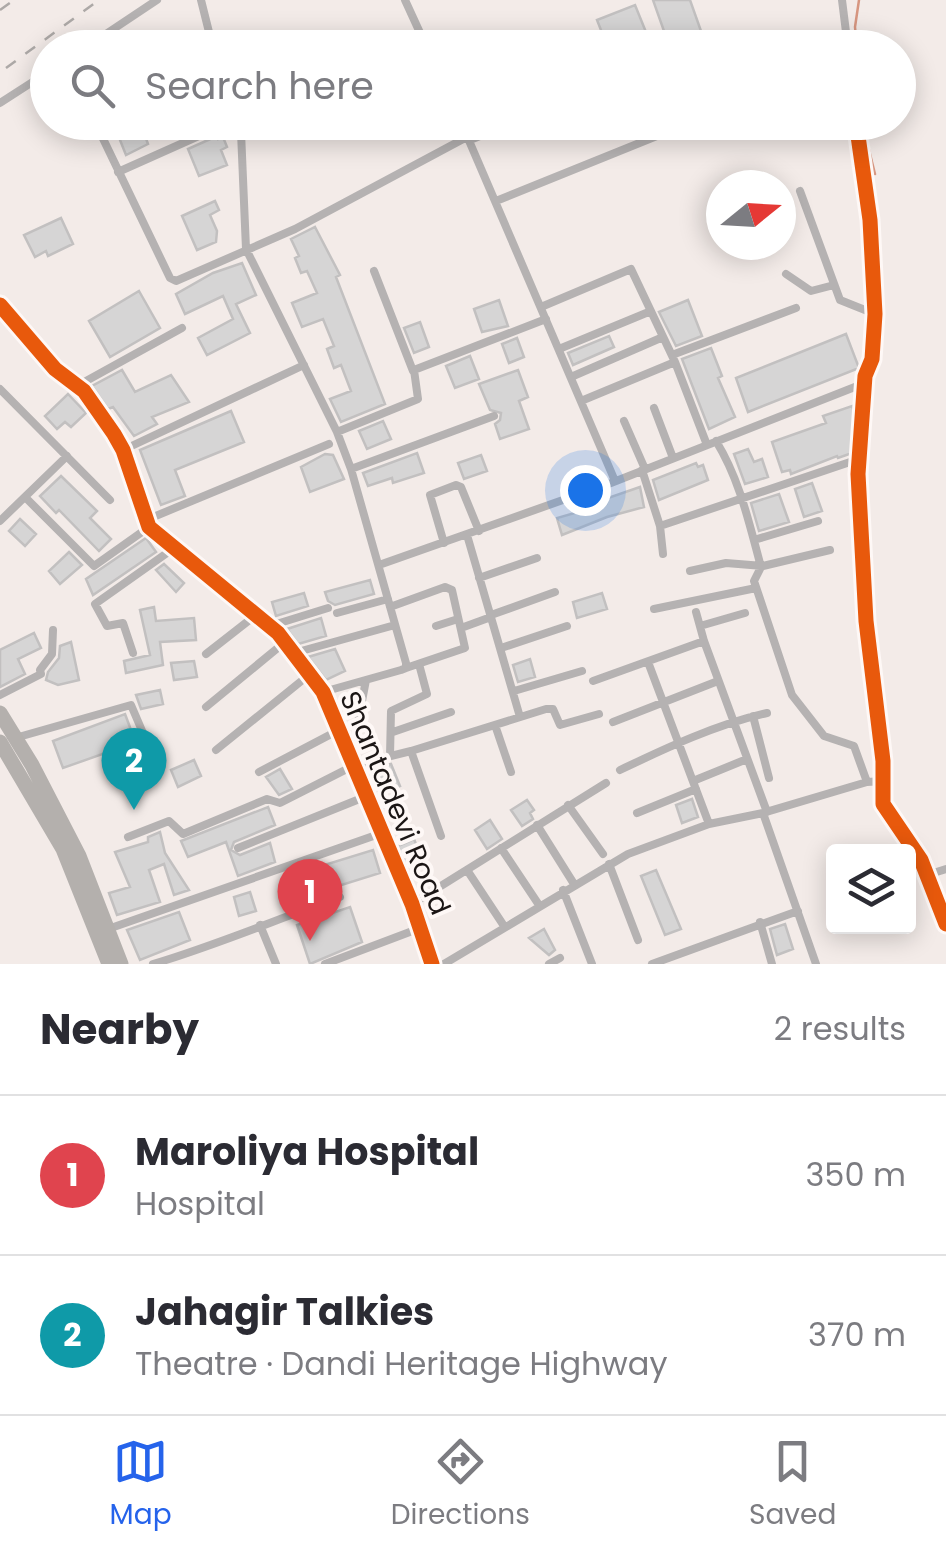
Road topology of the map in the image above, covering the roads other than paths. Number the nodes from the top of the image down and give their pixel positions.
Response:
1 (158, 0) edge
2 (201, 0) edge
3 (405, 0) edge
4 (842, 0) edge
5 (112, 30) edge
6 (209, 30) edge
7 (419, 30) edge
8 (846, 30) edge
9 (30, 84) edge
10 (0, 103) edge
11 (103, 140) edge
12 (190, 140) edge
13 (241, 140) edge
14 (464, 140) edge
15 (469, 140) edge
16 (648, 140) edge
17 (859, 140) edge
18 (118, 172) junction
19 (800, 192) dead end
20 (496, 202) junction
21 (246, 249) junction
22 (374, 271) dead end
23 (786, 274) dead end
24 (834, 285) junction
25 (0, 305) edge
26 (541, 307) junction
27 (796, 308) dead end
28 (651, 311) junction
29 (875, 314) junction
30 (546, 319) junction
31 (182, 328) dead end
32 (663, 336) junction
33 (559, 349) junction
34 (673, 358) junction
35 (304, 365) junction
36 (413, 371) junction
37 (571, 377) junction
38 (864, 383) junction
39 (78, 386) junction
40 (0, 390) edge
41 (581, 401) junction
42 (654, 408) dead end
43 (494, 416) dead end
44 (624, 420) dead end
45 (337, 432) junction
46 (712, 443) junction
47 (329, 444) dead end
48 (123, 450) junction
49 (67, 456) junction
50 (674, 458) junction
51 (859, 458) junction
52 (351, 469) junction
53 (644, 470) junction
54 (615, 481) junction
55 (742, 496) junction
56 (25, 497) junction
57 (110, 500) dead end
58 (0, 521) edge
59 (818, 521) dead end
60 (147, 524) junction
61 (660, 526) junction
62 (479, 531) junction
63 (466, 535) junction
64 (754, 540) junction
65 (444, 543) junction
66 (174, 548) junction
67 (830, 550) dead end
68 (663, 554) dead end
69 (536, 558) dead end
70 (379, 565) junction
71 (761, 567) junction
72 (690, 571) dead end
73 (480, 578) junction
74 (756, 588) junction
75 (555, 592) dead end
76 (389, 603) junction
77 (328, 608) dead end
78 (654, 608) dead end
79 (696, 612) dead end
80 (745, 613) dead end
81 (256, 614) junction
82 (337, 614) dead end
83 (491, 616) junction
84 (459, 623) junction
85 (395, 625) junction
86 (270, 626) junction
87 (436, 626) dead end
88 (567, 626) dead end
89 (700, 626) junction
90 (53, 630) dead end
91 (704, 641) junction
92 (285, 642) junction
93 (501, 648) junction
94 (132, 653) dead end
95 (294, 653) junction
96 (206, 654) dead end
97 (648, 662) junction
98 (419, 664) junction
99 (406, 668) junction
100 (582, 671) dead end
101 (310, 674) junction
102 (366, 680) junction
103 (592, 681) dead end
104 (718, 681) junction
105 (514, 691) junction
106 (322, 692) junction
107 (0, 695) edge
108 (663, 702) junction
109 (206, 707) dead end
110 (451, 712) dead end
111 (767, 713) dead end
112 (0, 714) edge
113 (599, 714) dead end
114 (754, 716) junction
115 (520, 718) junction
116 (732, 721) junction
117 (613, 722) dead end
118 (496, 725) junction
119 (339, 730) junction
120 (758, 731) junction
121 (393, 732) junction
122 (738, 737) junction
123 (8, 740) edge
124 (146, 740) dead end
125 (677, 742) junction
126 (216, 750) dead end
127 (411, 751) junction
128 (390, 756) junction
129 (747, 759) junction
130 (353, 761) junction
131 (620, 770) dead end
132 (259, 772) dead end
133 (511, 772) dead end
134 (769, 778) dead end
135 (883, 781) junction
136 (867, 782) junction
137 (606, 783) dead end
138 (694, 785) junction
139 (368, 796) junction
140 (568, 805) junction
141 (765, 813) junction
142 (637, 814) dead end
143 (709, 824) junction
144 (537, 825) junction
145 (382, 833) junction
146 (441, 836) dead end
147 (128, 837) dead end
148 (238, 848) dead end
149 (501, 848) junction
150 (603, 854) dead end
151 (609, 864) junction
152 (946, 869) edge
153 (467, 870) junction
154 (927, 875) junction
155 (574, 884) junction
156 (563, 890) junction
157 (340, 898) dead end
158 (412, 904) junction
159 (538, 905) junction
160 (798, 911) junction
161 (760, 922) junction
162 (946, 924) edge
163 (260, 925) junction
164 (504, 926) junction
165 (422, 927) junction
166 (102, 931) junction
167 (638, 940) dead end
168 (683, 953) junction
169 (560, 958) dead end
170 (109, 964) edge
171 (120, 964) edge
172 (153, 964) edge
173 (276, 964) edge
174 (324, 964) edge
175 (432, 964) edge
176 (444, 964) edge
177 (550, 964) edge
178 (592, 964) edge
179 (652, 964) edge
180 (687, 964) edge
181 (772, 964) edge
182 (816, 964) edge

1 - 5 street
2 - 6 street
3 - 7 street
4 - 8 street
9 - 10 street
11 - 18 street
12 - 18 street
13 - 21 street
14 - 21 street
15 - 20 street
16 - 20 street
17 - 29 street
18 - 21 street
19 - 24 street
20 - 26 street
21 - 35 street
22 - 36 street
23 - 24 street
24 - 29 street
25 - 39 street
26 - 28 street
26 - 30 street
27 - 34 street
28 - 32 street
28 - 33 street
29 - 38 street
30 - 33 street
30 - 36 street
31 - 39 street
32 - 34 street
32 - 37 street
33 - 37 street
34 - 41 street
34 - 46 street
35 - 45 street
35 - 48 street
36 - 45 street
37 - 41 street
38 - 46 street
38 - 51 street
39 - 48 street
40 - 49 street
41 - 54 street
42 - 50 street
43 - 52 street
44 - 53 street
45 - 52 street
46 - 50 street
46 - 55 street
47 - 60 street
48 - 60 street
49 - 56 street
49 - 57 street
50 - 53 street
51 - 55 street
51 - 135 street
52 - 70 street
53 - 54 street
53 - 61 street
54 - 62 street
55 - 61 street
55 - 64 street
56 - 58 street
56 - 60 street
59 - 64 street
60 - 66 street, Shantadevi Road
61 - 68 street
62 - 63 street
62 - 65 street
63 - 65 street
63 - 73 street
64 - 71 street
65 - 70 street
66 - 81 street, Shantadevi Road
66 - 94 street
67 - 71 street
69 - 73 street
70 - 76 street
71 - 72 street
71 - 74 street
73 - 83 street
74 - 78 street
74 - 136 street
75 - 83 street
76 - 82 street
76 - 84 street
76 - 85 street
77 - 86 street
79 - 89 street
80 - 89 street
81 - 86 street, Shantadevi Road
81 - 96 street
83 - 84 street
83 - 93 street
84 - 87 street
84 - 98 street
85 - 95 street
85 - 99 street
86 - 92 street, Shantadevi Road
88 - 93 street
89 - 91 street
90 - 107 street
91 - 97 street
91 - 104 street
92 - 95 street, Shantadevi Road
92 - 109 street
93 - 105 street
95 - 101 street, Shantadevi Road
97 - 103 street
97 - 108 street
98 - 99 street
98 - 121 street
99 - 102 street
100 - 105 street
101 - 106 street, Shantadevi Road
101 - 126 street
102 - 106 street
102 - 130 street
104 - 108 street
104 - 116 street
105 - 115 street
106 - 119 street, Shantadevi Road
108 - 117 street
108 - 125 street
110 - 121 street
111 - 114 street
112 - 123 highway
113 - 115 street
114 - 116 street
114 - 120 street
115 - 118 street
116 - 122 street
116 - 125 street
118 - 127 street
118 - 133 street
119 - 130 street, Shantadevi Road
119 - 132 street
120 - 122 street
120 - 134 street
121 - 128 street
122 - 129 street
123 - 124 street
123 - 166 highway
125 - 131 street
125 - 138 street
127 - 128 street
127 - 146 street
128 - 130 street
129 - 138 street
129 - 141 street
130 - 139 street, Shantadevi Road
130 - 147 street
135 - 136 street
135 - 154 street
136 - 141 street
137 - 140 street
138 - 142 street
138 - 143 street
139 - 145 street, Shantadevi Road
139 - 148 street
140 - 144 street
140 - 150 street
141 - 143 street
141 - 160 street
143 - 151 street
144 - 149 street
144 - 155 street
145 - 158 street, Shantadevi Road
145 - 166 street
149 - 153 street
149 - 159 street
151 - 155 street
151 - 167 street
152 - 154 street
153 - 158 street
153 - 164 street
154 - 162 street
155 - 156 street
156 - 159 street
156 - 178 street
157 - 163 street
158 - 165 street, Shantadevi Road
159 - 164 street
160 - 161 street
160 - 182 street
161 - 168 street
161 - 181 street
163 - 172 street
163 - 173 street
164 - 176 street
165 - 174 street
165 - 175 street, Shantadevi Road
166 - 170 highway
166 - 171 highway
168 - 179 street
168 - 180 street
169 - 177 street

